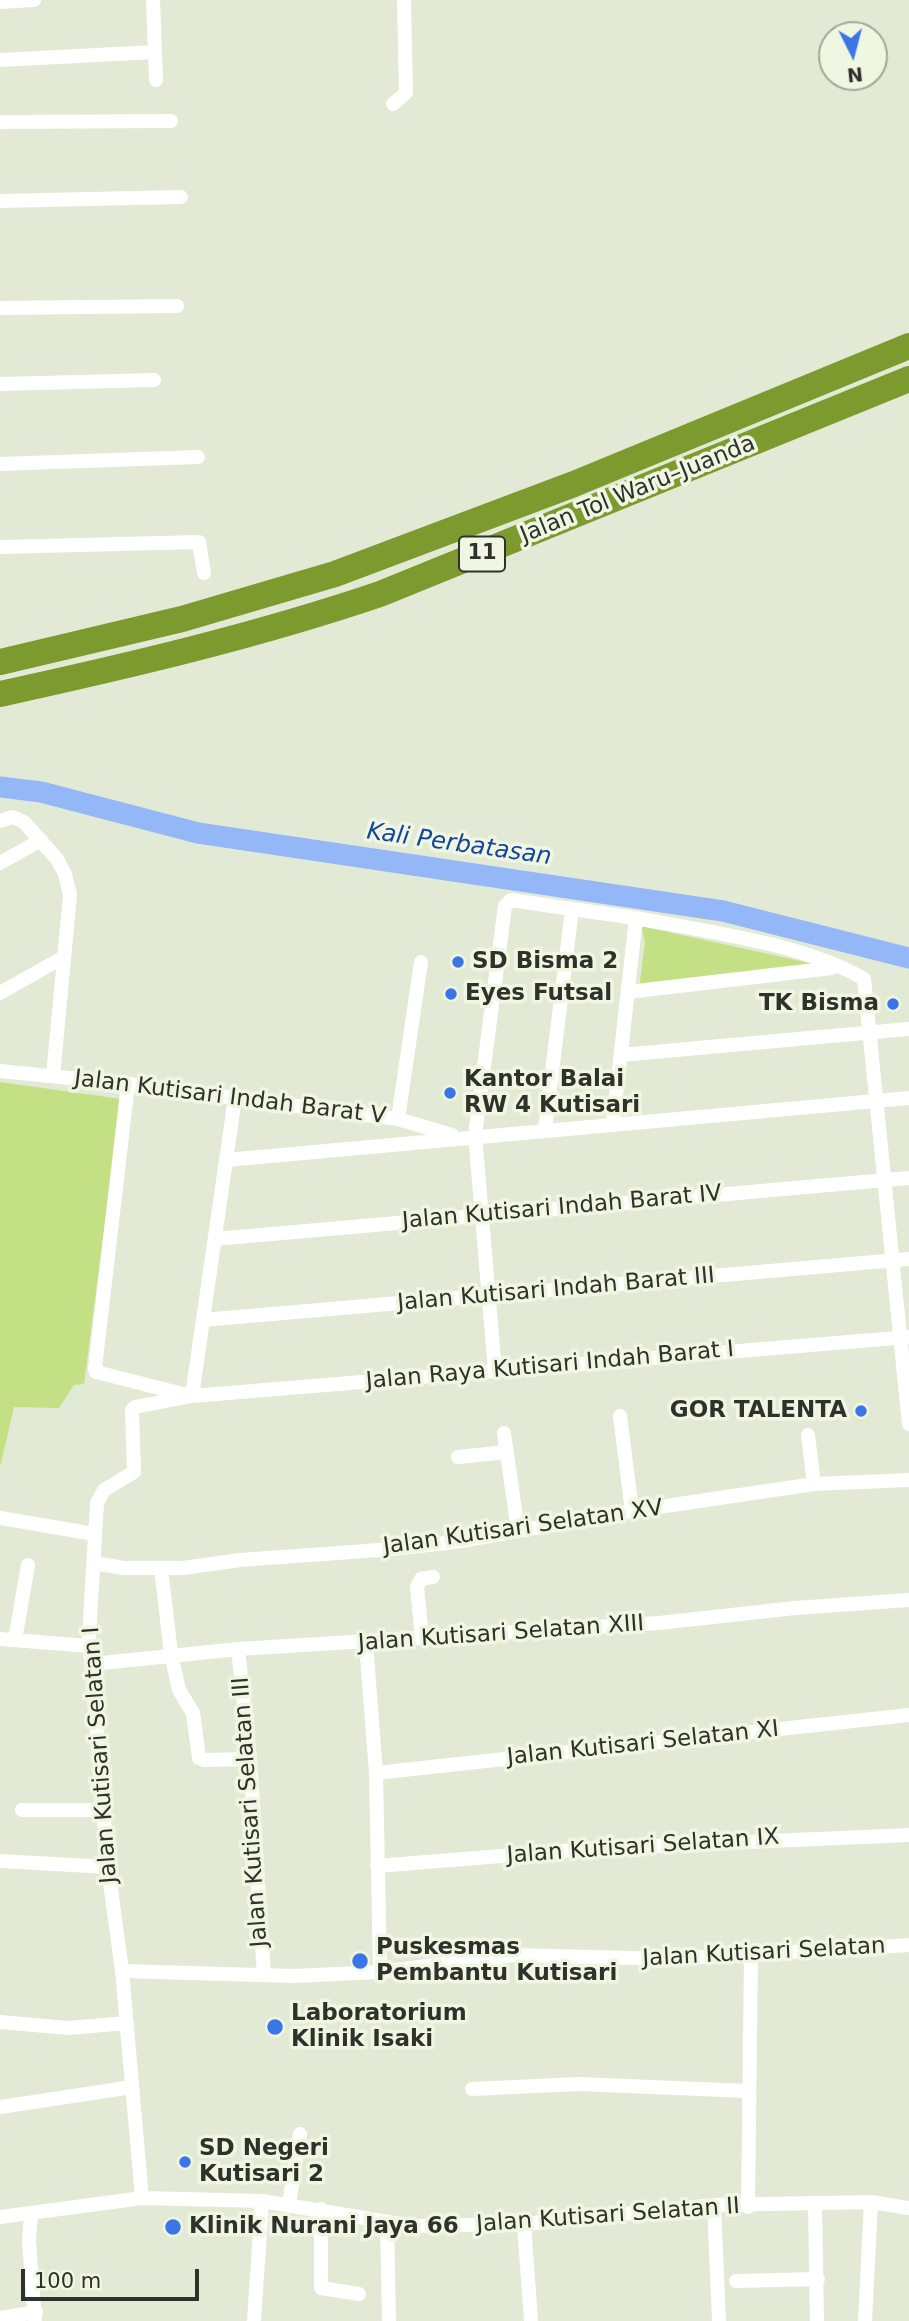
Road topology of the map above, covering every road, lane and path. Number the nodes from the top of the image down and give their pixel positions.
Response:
1 (34, 0) edge
2 (153, 0) edge
3 (404, 0) edge
4 (0, 2) edge
5 (155, 52) junction
6 (0, 60) edge
7 (156, 80) dead end
8 (393, 104) dead end
9 (172, 121) dead end
10 (0, 122) edge
11 (181, 197) dead end
12 (0, 201) edge
13 (177, 306) dead end
14 (0, 308) edge
15 (909, 346) edge
16 (909, 379) edge
17 (154, 380) dead end
18 (0, 384) edge
19 (198, 457) dead end
20 (0, 464) edge
21 (0, 547) edge
22 (204, 573) dead end
23 (0, 662) edge
24 (0, 694) edge
25 (0, 821) edge
26 (41, 840) junction
27 (0, 863) edge
28 (572, 909) junction
29 (636, 918) junction
30 (62, 958) junction
31 (421, 962) dead end
32 (837, 967) junction
33 (628, 992) junction
34 (0, 993) edge
35 (909, 1029) edge
36 (872, 1032) junction
37 (621, 1055) junction
38 (0, 1071) edge
39 (53, 1076) junction
40 (128, 1084) junction
41 (235, 1098) junction
42 (909, 1098) edge
43 (878, 1101) junction
44 (398, 1119) junction
45 (613, 1123) junction
46 (545, 1129) junction
47 (475, 1135) junction
48 (458, 1137) junction
49 (226, 1160) junction
50 (909, 1178) edge
51 (885, 1180) junction
52 (481, 1216) junction
53 (215, 1239) junction
54 (909, 1259) edge
55 (893, 1261) junction
56 (488, 1295) junction
57 (203, 1320) junction
58 (904, 1337) edge
59 (495, 1371) junction
60 (192, 1396) junction
61 (908, 1415) edge
62 (620, 1416) dead end
63 (504, 1433) dead end
64 (808, 1435) dead end
65 (506, 1452) junction
66 (458, 1457) dead end
67 (909, 1480) edge
68 (814, 1484) junction
69 (632, 1511) junction
70 (0, 1518) edge
71 (518, 1531) junction
72 (94, 1534) junction
73 (94, 1563) junction
74 (28, 1565) dead end
75 (161, 1568) junction
76 (433, 1577) dead end
77 (909, 1600) edge
78 (422, 1638) junction
79 (8, 1640) edge
80 (366, 1643) junction
81 (89, 1646) junction
82 (238, 1648) junction
83 (171, 1654) junction
84 (92, 1664) junction
85 (909, 1715) edge
86 (250, 1759) junction
87 (376, 1773) junction
88 (22, 1810) dead end
89 (104, 1810) junction
90 (909, 1835) edge
91 (0, 1861) edge
92 (377, 1866) junction
93 (108, 1867) junction
94 (909, 1945) edge
95 (751, 1955) junction
96 (122, 1971) junction
97 (380, 1972) junction
98 (264, 1975) junction
99 (0, 2022) edge
100 (127, 2024) junction
101 (132, 2087) junction
102 (472, 2089) dead end
103 (748, 2091) junction
104 (0, 2107) edge
105 (300, 2134) dead end
106 (142, 2198) junction
107 (262, 2201) junction
108 (871, 2202) junction
109 (289, 2204) junction
110 (714, 2205) junction
111 (815, 2205) junction
112 (748, 2207) junction
113 (909, 2208) edge
114 (321, 2209) junction
115 (31, 2215) junction
116 (0, 2217) edge
117 (387, 2222) junction
118 (524, 2224) junction
119 (818, 2279) junction
120 (736, 2281) dead end
121 (359, 2294) dead end
122 (36, 2316) edge
123 (0, 2318) edge
124 (254, 2321) edge
125 (389, 2321) edge
126 (531, 2321) edge
127 (719, 2321) edge
128 (817, 2321) edge
129 (865, 2321) edge

1 - 4 street
2 - 5 street
3 - 8 street
5 - 6 street
5 - 7 street
9 - 10 street
11 - 12 street
13 - 14 street
15 - 23 highway, Jalan Tol Waru–Juanda / 11
16 - 24 highway, Jalan Tol Waru–Juanda / 11
17 - 18 street
19 - 20 street
21 - 22 street
25 - 26 street
26 - 27 street
26 - 30 street
28 - 29 street
28 - 46 street
28 - 47 street
29 - 32 street
29 - 33 street
30 - 34 street
30 - 39 street
31 - 44 street
32 - 33 street
32 - 36 street
33 - 37 street
35 - 36 street
36 - 37 street
36 - 43 street
37 - 45 street
38 - 39 street, Jalan Kutisari Indah Barat V
39 - 40 street, Jalan Kutisari Indah Barat V
40 - 41 street, Jalan Kutisari Indah Barat V
40 - 60 street
41 - 44 street, Jalan Kutisari Indah Barat V
41 - 49 street
42 - 43 street, Jalan Kutisari Indah Barat V
43 - 45 street, Jalan Kutisari Indah Barat V
43 - 51 street
44 - 48 street, Jalan Kutisari Indah Barat V
45 - 46 street, Jalan Kutisari Indah Barat V
46 - 47 street, Jalan Kutisari Indah Barat V
47 - 48 street, Jalan Kutisari Indah Barat V
47 - 52 street
48 - 49 street, Jalan Kutisari Indah Barat V
49 - 53 street
50 - 51 street, Jalan Kutisari Indah Barat IV
51 - 52 street, Jalan Kutisari Indah Barat IV
51 - 55 street
52 - 53 street, Jalan Kutisari Indah Barat IV
52 - 56 street
53 - 57 street
54 - 55 street, Jalan Kutisari Indah Barat III
55 - 56 street, Jalan Kutisari Indah Barat III
55 - 58 street
56 - 57 street, Jalan Kutisari Indah Barat III
56 - 59 street
57 - 60 street
58 - 59 street, Jalan Raya Kutisari Indah Barat I
58 - 61 street
59 - 60 street, Jalan Raya Kutisari Indah Barat I
60 - 72 street, Jalan Kutisari Selatan I
62 - 69 street
63 - 65 street
64 - 68 street
65 - 66 street
65 - 71 street
67 - 68 street, Jalan Kutisari Selatan XV
68 - 69 street, Jalan Kutisari Selatan XV
69 - 71 street, Jalan Kutisari Selatan XV
70 - 72 street
71 - 75 street, Jalan Kutisari Selatan XV
72 - 73 street, Jalan Kutisari Selatan I
73 - 75 street, Jalan Kutisari Selatan XV
73 - 81 street, Jalan Kutisari Selatan I
74 - 79 street
75 - 83 street
76 - 78 street
77 - 78 street, Jalan Kutisari Selatan XIII
78 - 80 street, Jalan Kutisari Selatan XIII
79 - 81 street
80 - 82 street, Jalan Kutisari Selatan XIII
80 - 87 street
81 - 84 street, Jalan Kutisari Selatan I
82 - 83 street, Jalan Kutisari Selatan XIII
82 - 86 street, Jalan Kutisari Selatan III
83 - 84 street, Jalan Kutisari Selatan XIII
83 - 86 street
84 - 89 street, Jalan Kutisari Selatan I
85 - 87 street, Jalan Kutisari Selatan XI
86 - 98 street, Jalan Kutisari Selatan III
87 - 92 street
88 - 89 street
89 - 93 street, Jalan Kutisari Selatan I
90 - 92 street, Jalan Kutisari Selatan IX
91 - 93 street
92 - 97 street
93 - 96 street, Jalan Kutisari Selatan I
94 - 95 street, Jalan Kutisari Selatan
95 - 97 street, Jalan Kutisari Selatan
95 - 103 street
96 - 98 street, Jalan Kutisari Selatan
96 - 100 street
97 - 98 street, Jalan Kutisari Selatan
99 - 100 street
100 - 101 street
101 - 104 street
101 - 106 street
102 - 103 street
103 - 112 street
105 - 109 street
106 - 107 street, Jalan Kutisari Selatan II
106 - 115 street
107 - 109 street, Jalan Kutisari Selatan II
107 - 124 street
108 - 111 street, Jalan Kutisari Selatan II
108 - 113 street, Jalan Kutisari Selatan II
108 - 129 street
109 - 114 street, Jalan Kutisari Selatan II
110 - 112 street, Jalan Kutisari Selatan II
110 - 118 street, Jalan Kutisari Selatan II
110 - 127 street
111 - 112 street, Jalan Kutisari Selatan II
111 - 119 street
114 - 117 street, Jalan Kutisari Selatan II
114 - 121 street
115 - 116 street
115 - 122 street
117 - 118 street, Jalan Kutisari Selatan II
117 - 125 street
118 - 126 street
119 - 120 street
119 - 128 street
122 - 123 street

